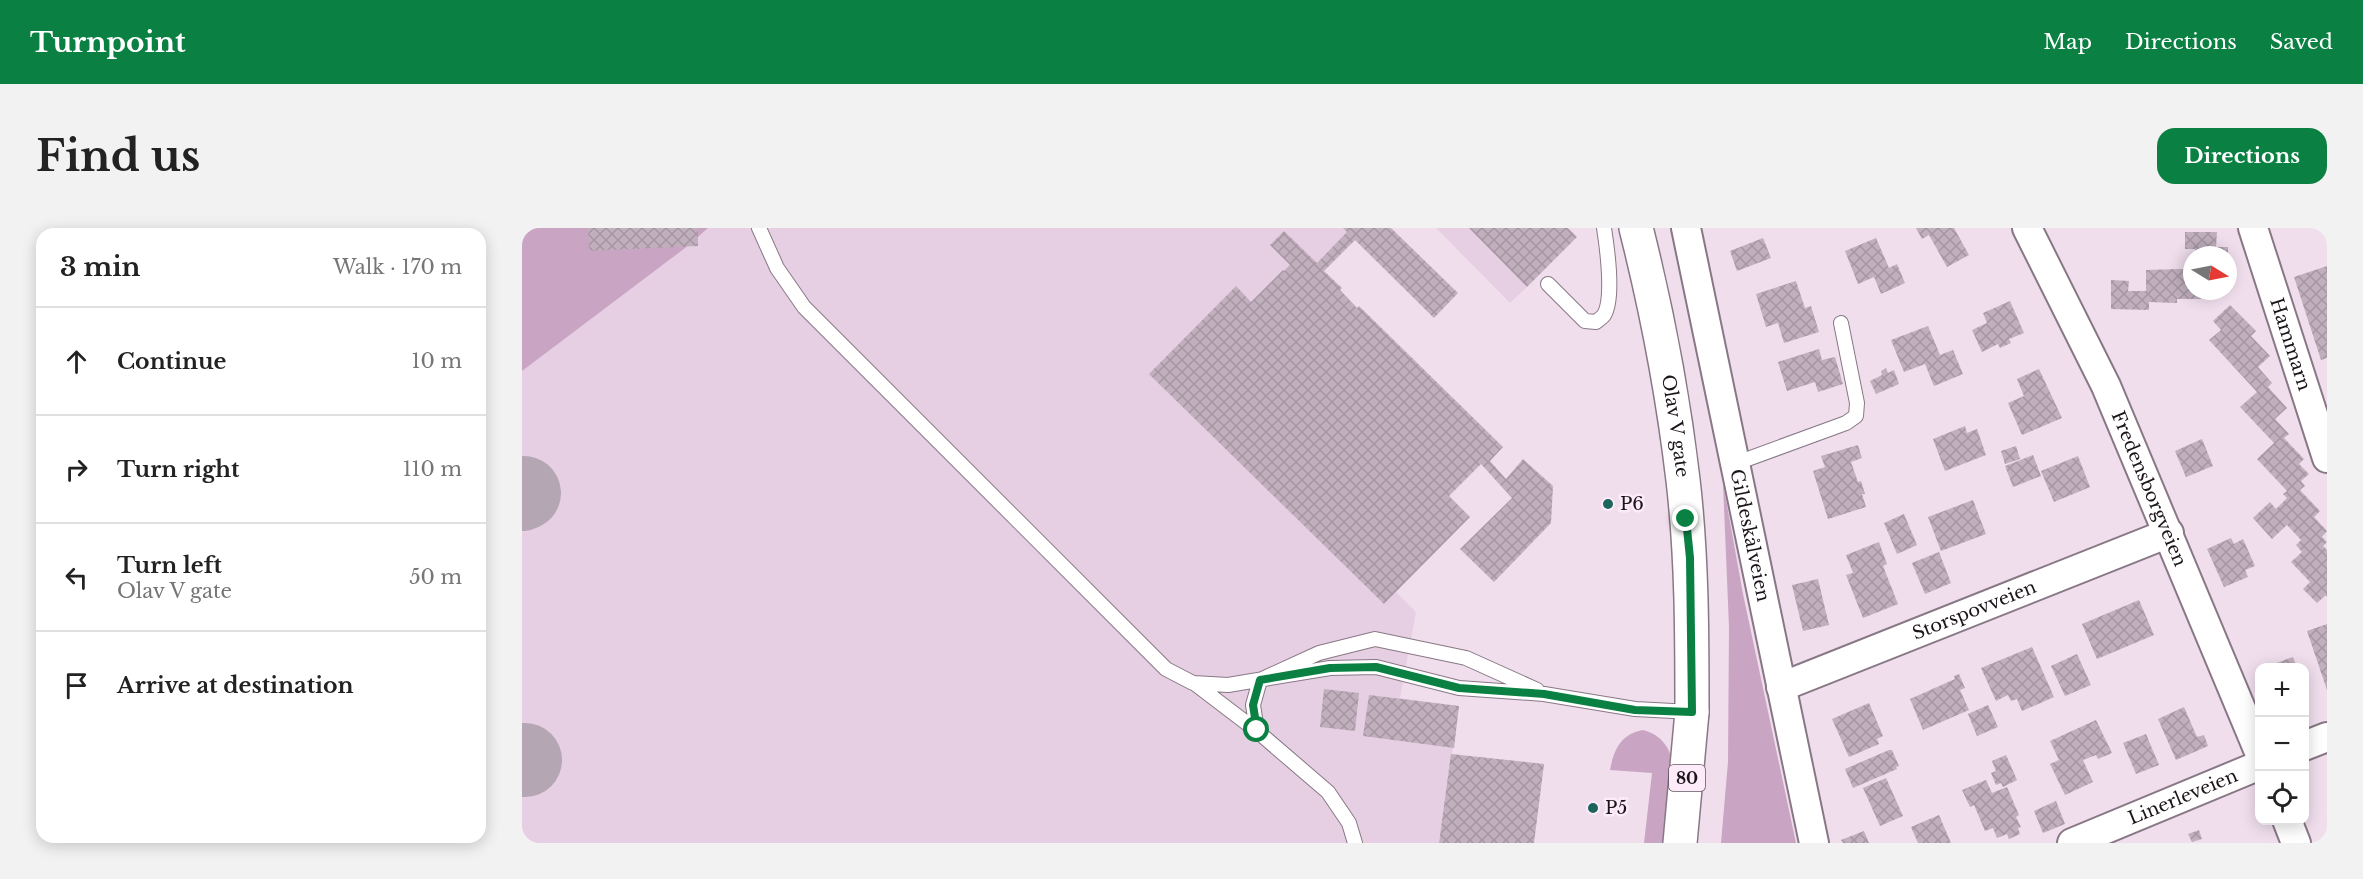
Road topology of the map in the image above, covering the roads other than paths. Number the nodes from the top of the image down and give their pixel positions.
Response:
1 (759, 228) edge
2 (1604, 228) edge
3 (1636, 228) edge
4 (1686, 228) edge
5 (2027, 228) edge
6 (2253, 228) edge
7 (1548, 284) dead end
8 (1841, 323) dead end
9 (2327, 458) edge
10 (1734, 464) junction
11 (2169, 533) junction
12 (1260, 680) junction
13 (1193, 683) junction
14 (1781, 687) junction
15 (1544, 694) junction
16 (1692, 712) junction
17 (1257, 730) junction
18 (2327, 737) edge
19 (2255, 744) edge
20 (2309, 744) edge
21 (2255, 767) edge
22 (2289, 825) edge
23 (1355, 843) edge
24 (1680, 843) edge
25 (1814, 843) edge
26 (2072, 843) edge
27 (2296, 843) edge

1 - 13 lane
2 - 7 lane
3 - 16 main road, Olav V gate
4 - 10 street, Gildeskålveien
5 - 11 street, Fredensborgveien
6 - 9 street, Hammarn
8 - 10 lane
10 - 14 street, Gildeskålveien
11 - 14 street, Storspovveien
11 - 19 street, Fredensborgveien
12 - 13 lane
12 - 15 lane
12 - 15 lane
12 - 17 lane
13 - 17 lane
14 - 25 street, Gildeskålveien
15 - 16 lane
16 - 24 main road, Olav V gate / 80
17 - 23 lane
18 - 20 street
21 - 26 street, Linerleveien
22 - 27 street

